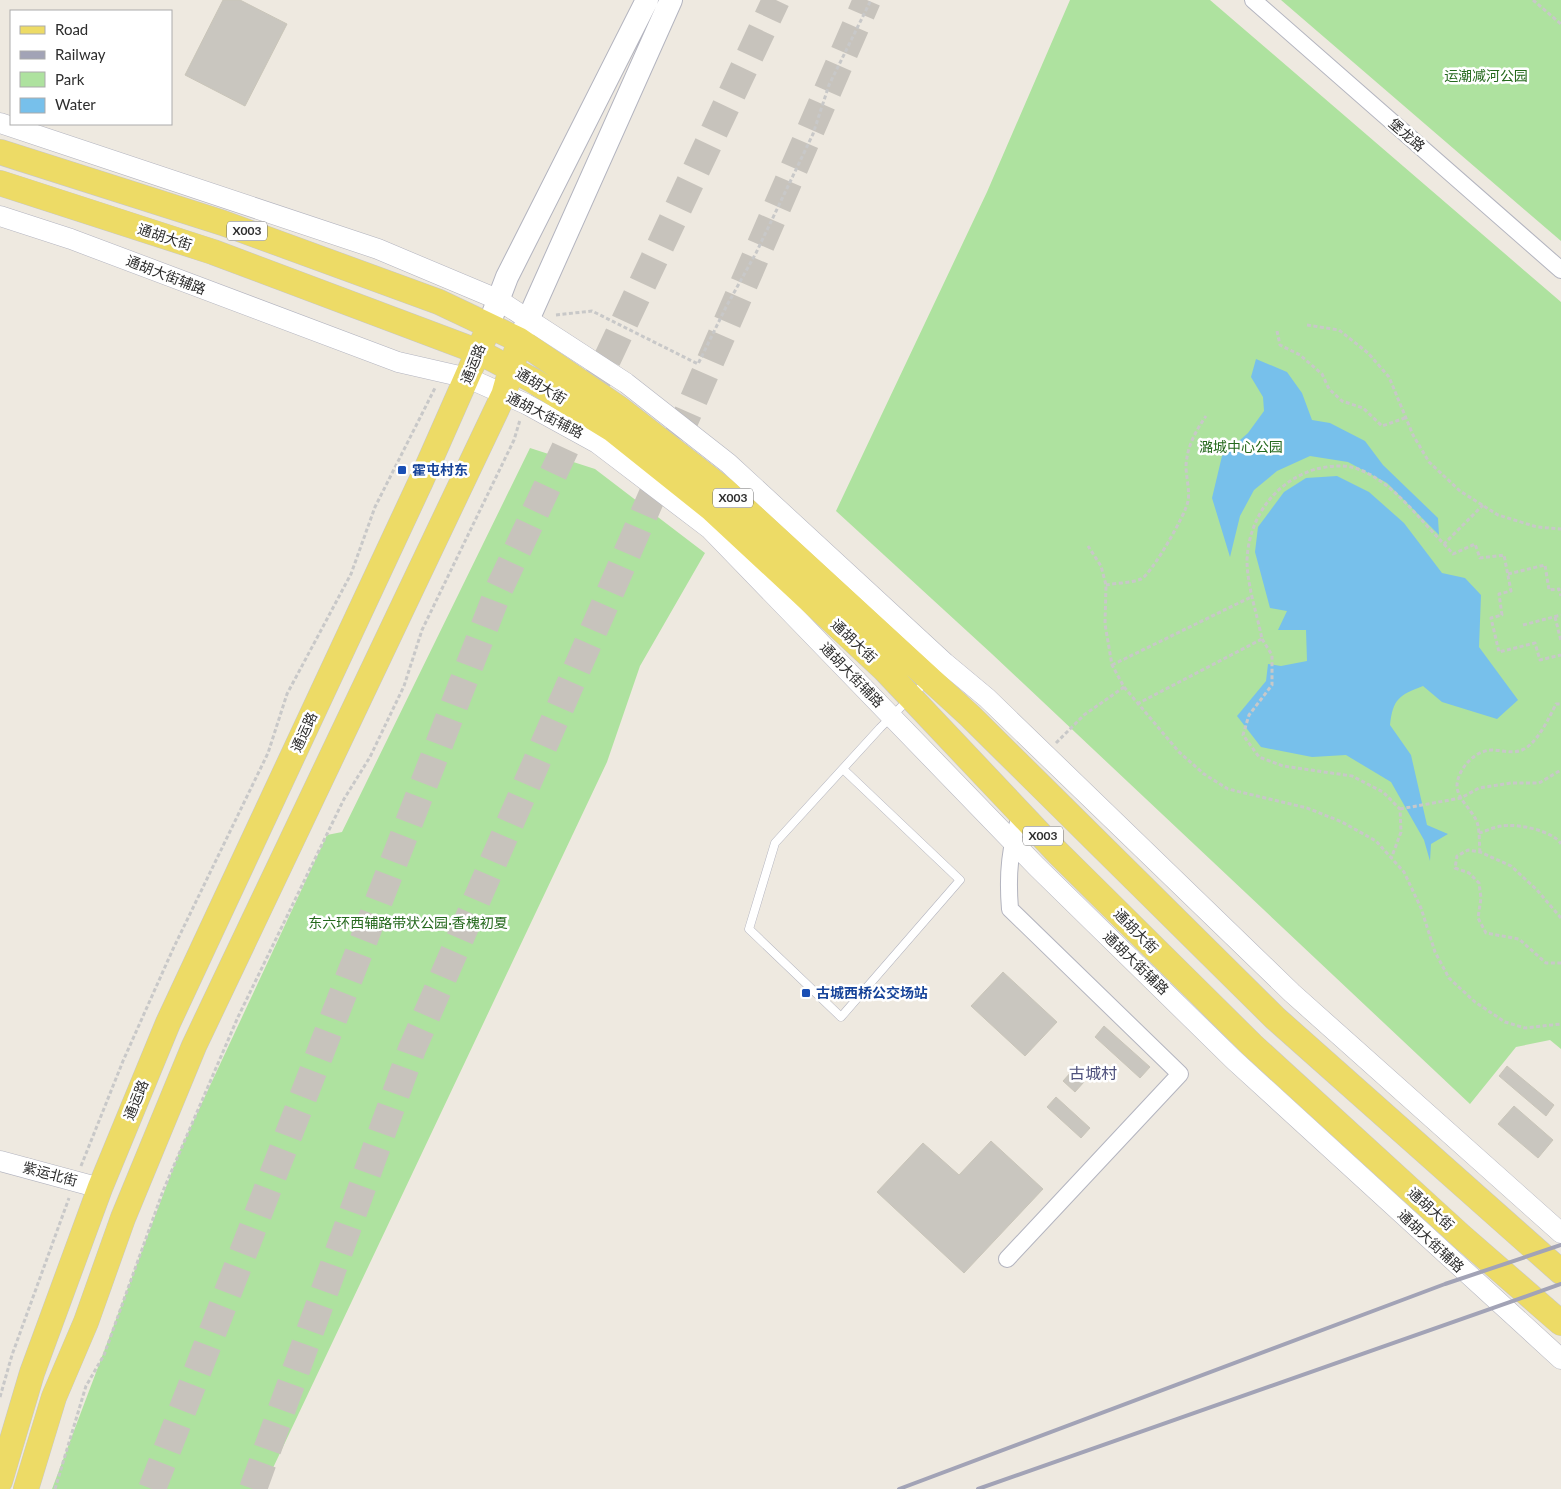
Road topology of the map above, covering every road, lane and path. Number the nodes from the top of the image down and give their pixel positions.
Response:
1 (647, 0) edge
2 (671, 0) edge
3 (871, 0) edge
4 (1254, 0) edge
5 (1533, 0) edge
6 (1561, 24) edge
7 (0, 123) edge
8 (0, 152) edge
9 (0, 183) edge
10 (0, 216) edge
11 (1561, 270) edge
12 (497, 299) junction
13 (1307, 325) dead end
14 (488, 326) junction
15 (523, 329) junction
16 (1277, 331) dead end
17 (479, 352) junction
18 (512, 368) junction
19 (468, 378) junction
20 (515, 399) junction
21 (1206, 416) dead end
22 (1405, 418) junction
23 (1483, 505) junction
24 (1561, 529) edge
25 (1444, 544) junction
26 (1088, 546) dead end
27 (1508, 574) junction
28 (1106, 585) junction
29 (1253, 596) junction
30 (1561, 596) edge
31 (1561, 615) edge
32 (1555, 617) junction
33 (1523, 625) dead end
34 (1262, 638) junction
35 (1561, 642) edge
36 (1561, 656) edge
37 (1112, 665) junction
38 (937, 671) junction
39 (1124, 687) junction
40 (912, 696) junction
41 (1137, 704) junction
42 (1561, 704) edge
43 (891, 716) junction
44 (1045, 754) junction
45 (843, 769) junction
46 (1561, 770) edge
47 (1461, 798) junction
48 (1400, 808) junction
49 (1021, 813) junction
50 (1478, 833) junction
51 (1012, 841) junction
52 (1561, 844) edge
53 (1480, 852) junction
54 (1391, 859) junction
55 (1561, 918) edge
56 (1561, 963) edge
57 (1561, 1024) edge
58 (0, 1161) edge
59 (100, 1188) junction
60 (1561, 1234) edge
61 (1007, 1259) dead end
62 (1561, 1272) edge
63 (1561, 1323) edge
64 (1561, 1359) edge
65 (0, 1481) edge
66 (26, 1489) edge
67 (55, 1489) edge

1 - 12 main road, 通运路
2 - 15 main road
3 - 15 path
4 - 11 street, 堡龙路
5 - 6 path
7 - 12 street
8 - 14 main road, 通胡大街 / X003
9 - 17 main road, 通胡大街 / X003
10 - 19 street, 通胡大街辅路
12 - 14 main road, 通运路
12 - 15 street
13 - 22 path
14 - 15 main road, 通胡大街 / X003
14 - 17 main road, 通运路
15 - 18 main road
15 - 38 main road, 通胡大街 / X003
16 - 22 path
17 - 18 main road, 通胡大街 / X003
17 - 19 main road, 通运路
18 - 20 main road
18 - 40 main road, 通胡大街 / X003
19 - 20 street, 通胡大街辅路
19 - 59 main road, 通运路
20 - 43 street, 通胡大街辅路
20 - 66 main road
20 - 67 path
21 - 28 path
22 - 23 path
23 - 24 path
23 - 25 path
25 - 27 path
25 - 29 path
26 - 28 path
27 - 30 path
27 - 36 path
28 - 37 path
29 - 34 path
29 - 37 path
31 - 32 path
32 - 33 path
32 - 35 path
34 - 41 path
34 - 48 path
37 - 39 path
38 - 40 lane
38 - 44 street
38 - 62 main road, 通胡大街 / X003
39 - 41 path
39 - 44 path
40 - 43 lane
40 - 49 main road, 通胡大街 / X003
41 - 54 path
42 - 47 path
43 - 45 lane
43 - 51 street, 通胡大街辅路
44 - 60 street
45 - 45 lane
46 - 47 path
47 - 48 path
47 - 50 path
48 - 54 path
49 - 51 street
49 - 63 main road, 通胡大街 / X003
50 - 52 path
50 - 53 path
51 - 61 street
51 - 64 street, 通胡大街辅路
53 - 55 path
53 - 56 path
54 - 57 path
58 - 59 street, 紫运北街
59 - 65 main road, 通运路

